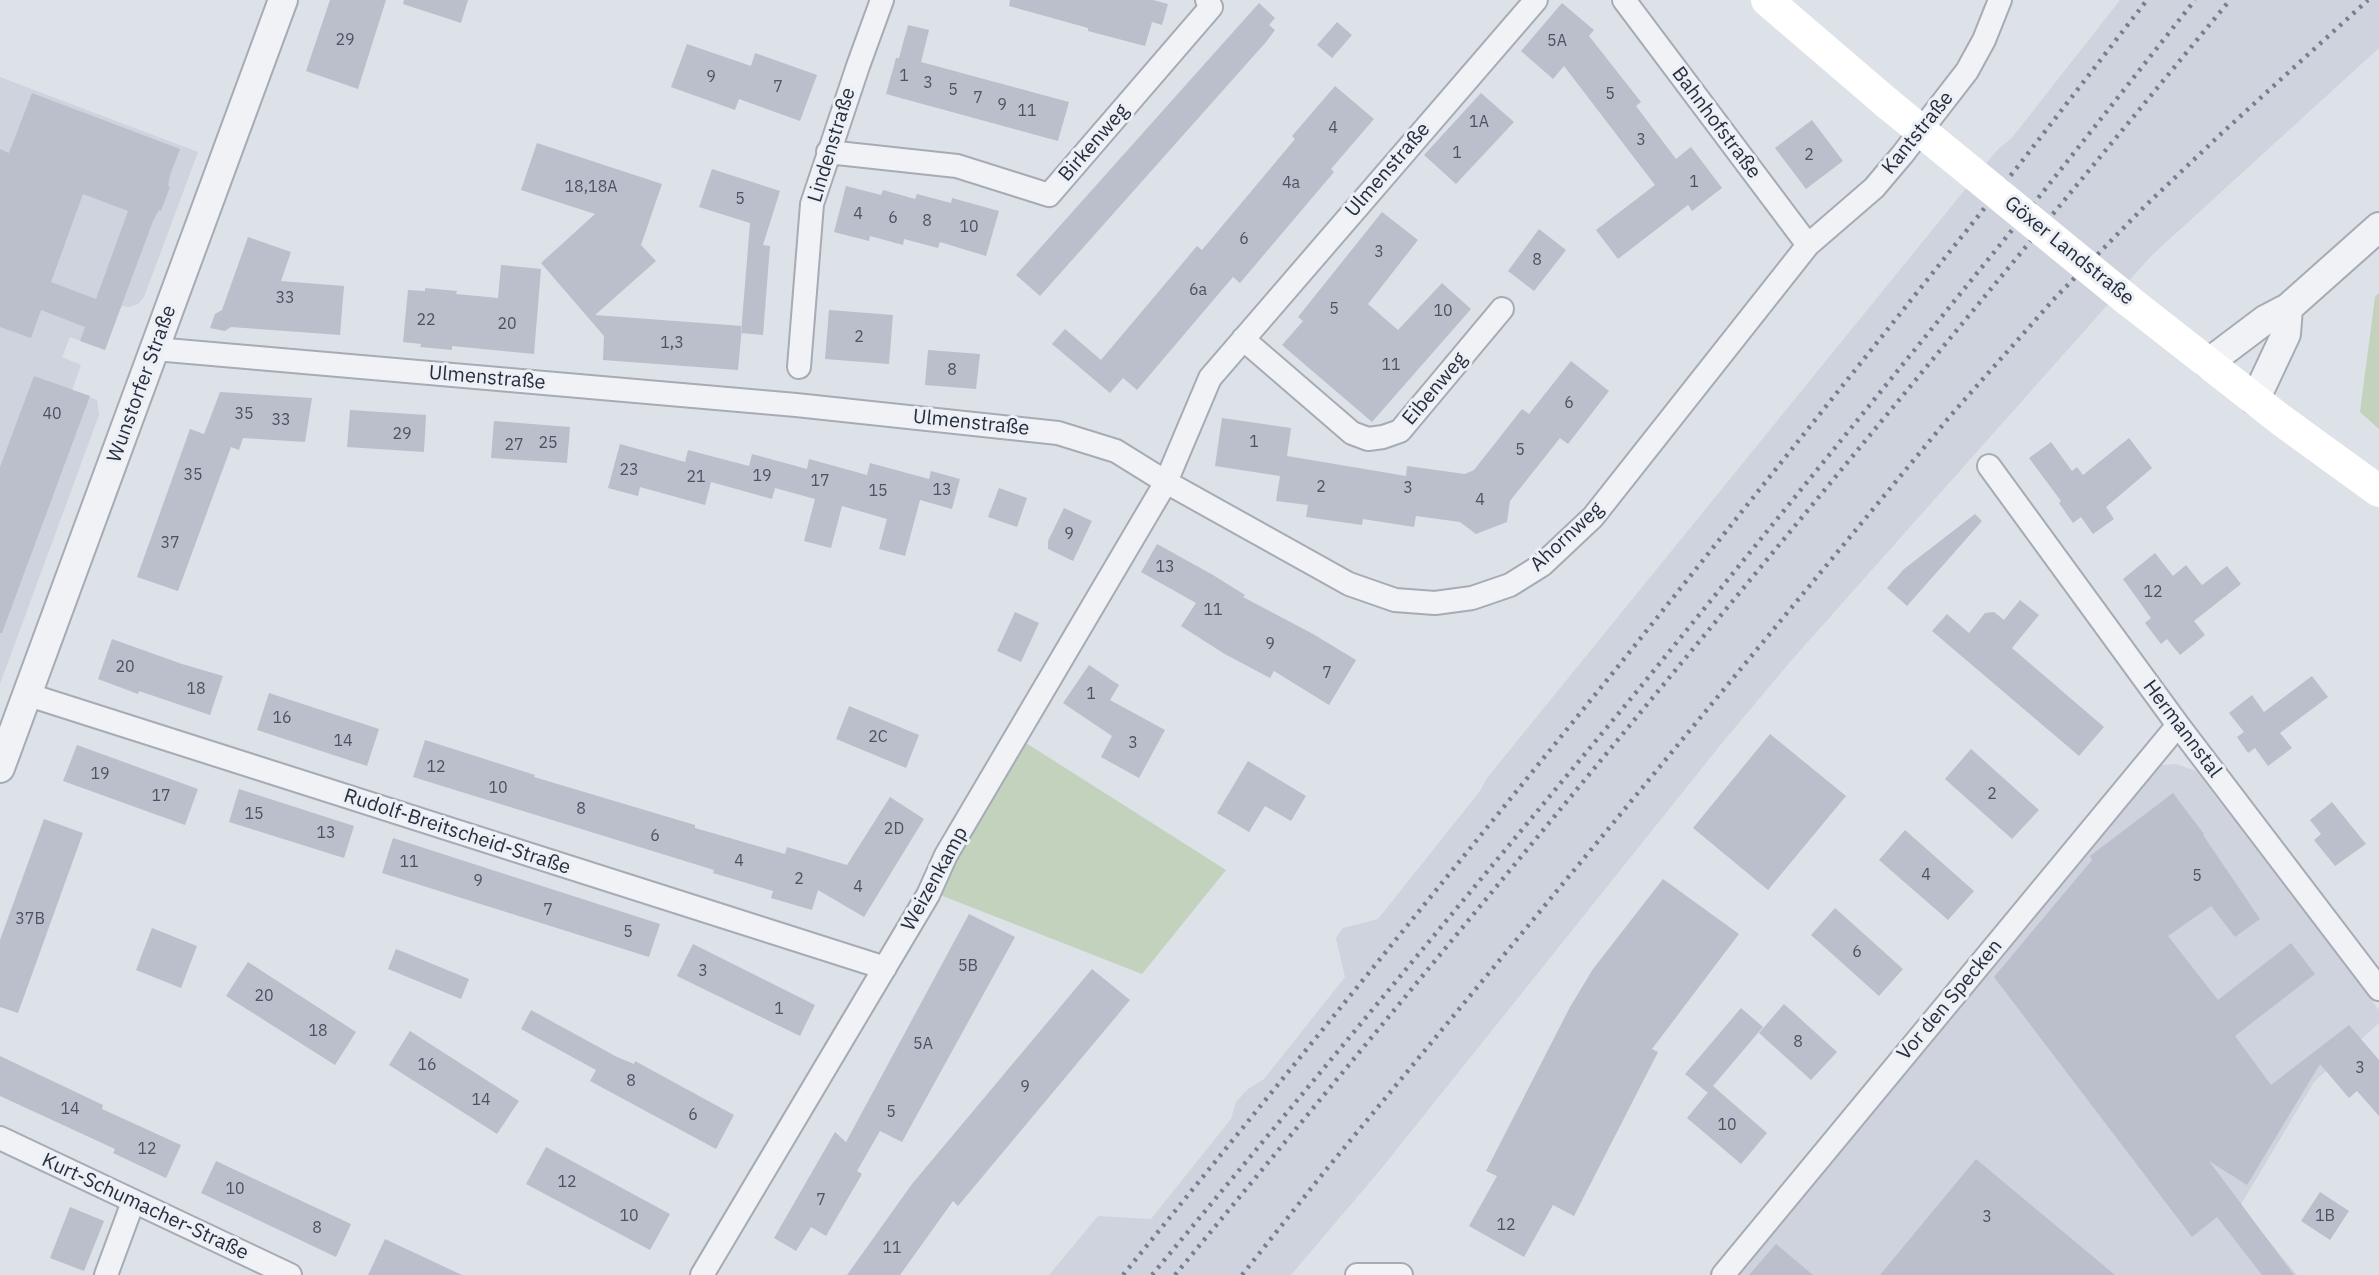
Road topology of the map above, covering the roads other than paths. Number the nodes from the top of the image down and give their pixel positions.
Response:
1 (283, 0) edge
2 (882, 0) edge
3 (1207, 0) edge
4 (1536, 0) edge
5 (1624, 0) edge
6 (1767, 0) edge
7 (2000, 0) edge
8 (828, 152) junction
9 (2379, 227) edge
10 (1808, 245) junction
11 (2288, 308) junction
12 (1502, 309) dead end
13 (1243, 339) junction
14 (155, 349) junction
15 (2208, 363) junction
16 (799, 368) dead end
17 (2255, 400) junction
18 (1989, 466) dead end
19 (1166, 482) junction
20 (2379, 491) edge
21 (28, 695) junction
22 (2178, 725) junction
23 (0, 768) edge
24 (885, 968) junction
25 (2379, 989) edge
26 (0, 1138) edge
27 (133, 1202) junction
28 (106, 1275) edge
29 (290, 1275) edge
30 (702, 1275) edge
31 (1357, 1275) edge
32 (1401, 1275) edge
33 (1723, 1275) edge

1 - 14 street, Wunstorfer Straße
2 - 8 street, Lindenstraße
3 - 8 street, Birkenweg
4 - 13 street, Ulmenstraße
5 - 10 street, Bahnhofstraße
6 - 15 main road, Göxer Landstraße, bridge
7 - 10 street, Kantstraße
8 - 16 street, Lindenstraße
9 - 11 street
10 - 19 street, Ahornweg
11 - 15 street
11 - 17 street
12 - 13 street, Eibenweg
13 - 19 street, Ulmenstraße
14 - 19 street, Ulmenstraße
14 - 21 street, Wunstorfer Straße
15 - 17 main road, Göxer Landstraße
17 - 20 main road, Göxer Landstraße
18 - 22 street, Hermannstal
19 - 24 street, Weizenkamp
21 - 23 street, Wunstorfer Straße
21 - 24 street, Rudolf-Breitscheid-Straße
22 - 25 street, Hermannstal
22 - 33 street, Vor den Specken
24 - 30 street, Weizenkamp
26 - 27 street, Kurt-Schumacher-Straße
27 - 28 street
27 - 29 street, Kurt-Schumacher-Straße
31 - 32 street

